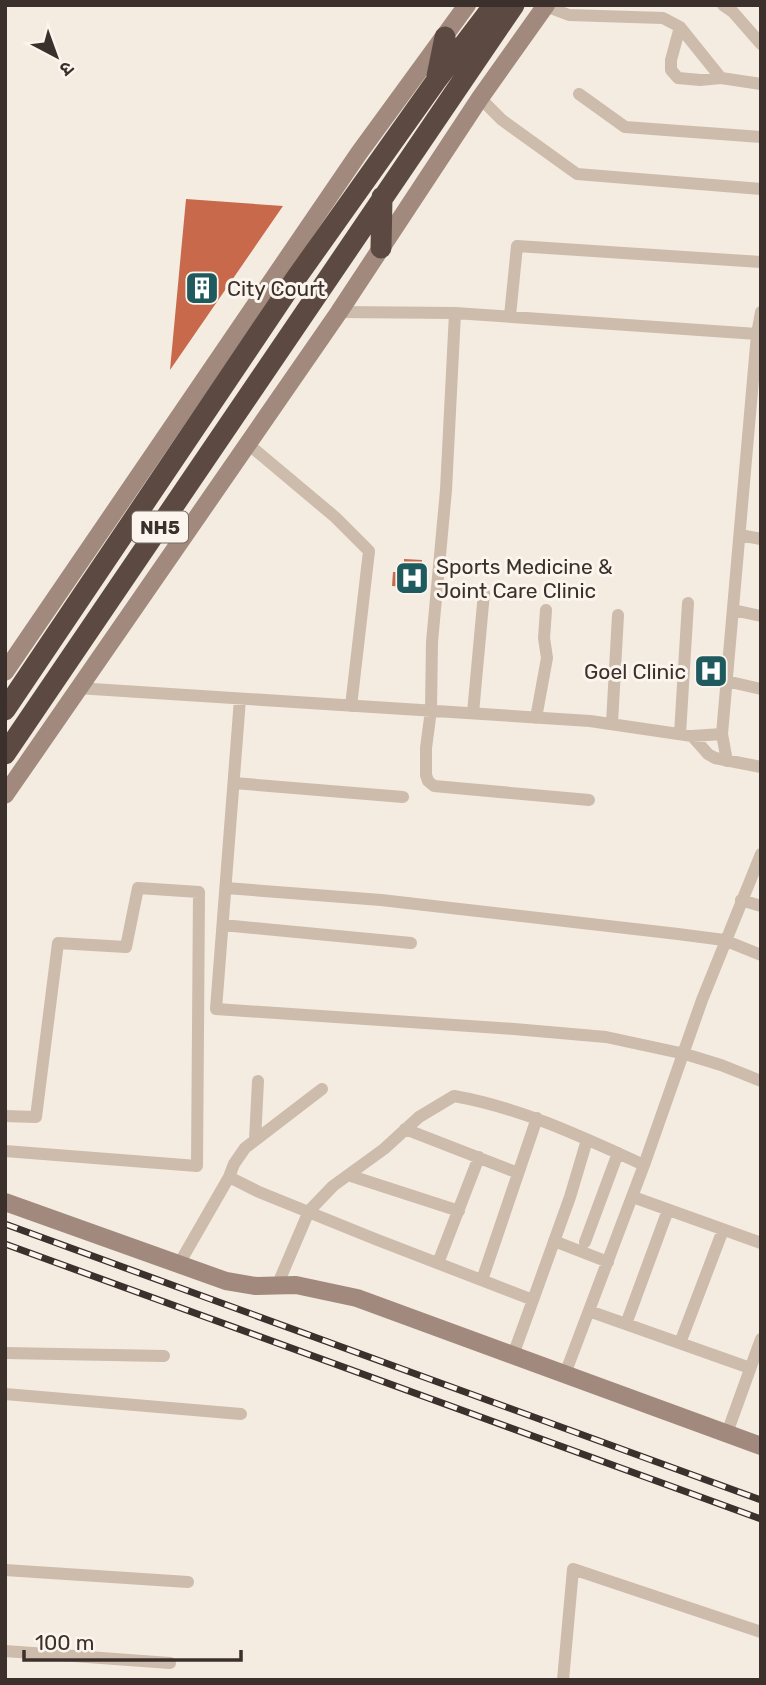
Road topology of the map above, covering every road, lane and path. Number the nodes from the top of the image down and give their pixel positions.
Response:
1 (467, 5) edge
2 (494, 5) edge
3 (514, 5) edge
4 (723, 5) edge
5 (546, 6) edge
6 (663, 11) edge
7 (680, 27) junction
8 (445, 37) junction
9 (761, 44) edge
10 (721, 78) junction
11 (436, 81) junction
12 (761, 84) edge
13 (579, 94) dead end
14 (480, 98) junction
15 (761, 137) edge
16 (761, 189) edge
17 (382, 197) junction
18 (381, 248) junction
19 (761, 262) edge
20 (339, 312) junction
21 (761, 312) edge
22 (455, 313) junction
23 (510, 316) junction
24 (757, 334) junction
25 (755, 425) edge
26 (248, 444) junction
27 (740, 535) junction
28 (761, 540) edge
29 (484, 593) dead end
30 (688, 603) dead end
31 (546, 610) dead end
32 (733, 610) junction
33 (618, 615) dead end
34 (761, 616) edge
35 (5, 672) edge
36 (726, 681) junction
37 (77, 688) junction
38 (761, 689) edge
39 (240, 699) junction
40 (351, 706) junction
41 (5, 710) edge
42 (431, 710) junction
43 (473, 713) junction
44 (536, 718) junction
45 (612, 723) junction
46 (722, 734) junction
47 (686, 735) junction
48 (5, 754) edge
49 (727, 761) junction
50 (761, 767) edge
51 (234, 783) junction
52 (5, 794) edge
53 (403, 797) dead end
54 (589, 800) dead end
55 (761, 853) edge
56 (226, 888) junction
57 (741, 900) junction
58 (761, 906) edge
59 (223, 925) junction
60 (724, 940) junction
61 (411, 943) dead end
62 (761, 955) edge
63 (685, 1054) junction
64 (257, 1081) dead end
65 (761, 1081) edge
66 (322, 1089) dead end
67 (5, 1116) edge
68 (537, 1118) junction
69 (405, 1129) junction
70 (255, 1140) junction
71 (587, 1140) junction
72 (5, 1152) edge
73 (618, 1153) junction
74 (479, 1157) junction
75 (644, 1165) junction
76 (517, 1173) junction
77 (348, 1175) junction
78 (229, 1177) junction
79 (633, 1197) junction
80 (5, 1202) edge
81 (668, 1210) junction
82 (309, 1211) junction
83 (458, 1211) junction
84 (723, 1230) junction
85 (554, 1241) junction
86 (585, 1242) dead end
87 (761, 1244) edge
88 (608, 1262) junction
89 (179, 1264) junction
90 (438, 1264) junction
91 (482, 1280) junction
92 (277, 1286) junction
93 (533, 1300) junction
94 (589, 1311) junction
95 (626, 1324) junction
96 (761, 1339) edge
97 (680, 1343) junction
98 (5, 1353) edge
99 (513, 1355) junction
100 (164, 1356) dead end
101 (750, 1368) junction
102 (565, 1374) junction
103 (5, 1394) edge
104 (241, 1414) dead end
105 (727, 1433) junction
106 (761, 1446) edge
107 (5, 1570) edge
108 (188, 1582) dead end
109 (761, 1632) edge
110 (5, 1651) edge
111 (170, 1663) dead end
112 (563, 1680) edge

1 - 8 street
2 - 11 highway, NH5
3 - 17 highway, NH5
4 - 9 street
5 - 6 street
5 - 14 street
6 - 7 street
7 - 10 street
7 - 10 street
8 - 11 highway
8 - 35 street
10 - 12 street
11 - 41 highway, NH5
13 - 15 street
14 - 16 street
14 - 18 street
17 - 18 highway
17 - 48 highway, NH5
18 - 20 street
19 - 23 street
20 - 22 street
20 - 26 street
21 - 24 street
22 - 23 street
22 - 42 street
23 - 24 street
24 - 25 street
25 - 27 street
26 - 37 street
26 - 40 street
27 - 28 street
27 - 32 street
29 - 43 street
30 - 47 street
31 - 44 street
32 - 34 street
32 - 36 street
33 - 45 street
36 - 38 street
36 - 46 street
37 - 39 street
37 - 52 street
39 - 40 street
39 - 51 street
40 - 42 street
42 - 43 street
42 - 54 street
43 - 44 street
44 - 45 street
45 - 47 street
46 - 47 street
46 - 49 street
47 - 49 street
49 - 50 street
51 - 53 street
51 - 56 street
55 - 57 street
56 - 59 street
56 - 60 street
57 - 58 street
57 - 60 street
59 - 61 street
59 - 63 street
60 - 62 street
60 - 63 street
63 - 65 street
63 - 75 street
64 - 70 street
66 - 70 street
67 - 72 street
68 - 69 street
68 - 71 street
68 - 76 street
69 - 74 street
69 - 77 street
70 - 78 street
71 - 73 street
71 - 85 street
73 - 75 street
73 - 86 street
74 - 76 street
74 - 83 street
75 - 79 street
76 - 91 street
77 - 82 street
77 - 83 street
78 - 82 street
78 - 89 street
79 - 81 street
79 - 88 street
80 - 89 street
81 - 84 street
81 - 95 street
82 - 90 street
82 - 92 street
83 - 90 street
84 - 87 street
84 - 97 street
85 - 88 street
85 - 93 street
88 - 94 street
89 - 92 street
90 - 91 street
91 - 93 street
92 - 99 street
93 - 99 street
94 - 95 street
94 - 102 street
95 - 97 street
96 - 101 street
97 - 101 street
98 - 100 street
99 - 102 street
101 - 105 street
102 - 105 street
103 - 104 street
105 - 106 street
107 - 108 street
109 - 112 street
110 - 111 street

